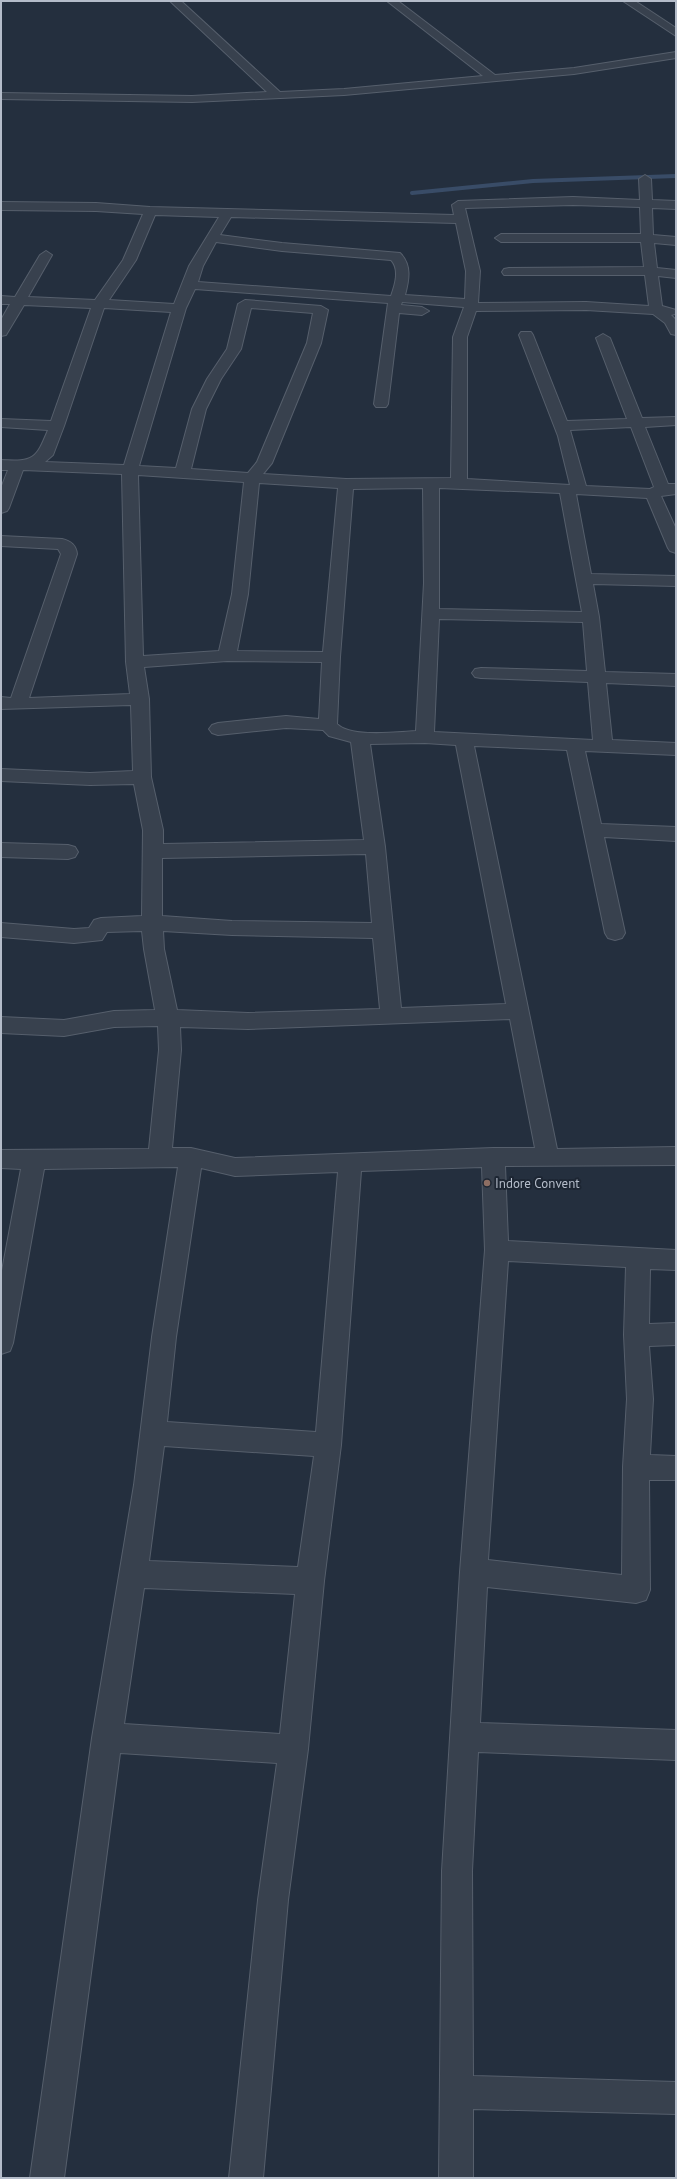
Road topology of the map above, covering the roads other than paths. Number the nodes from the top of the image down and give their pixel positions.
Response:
1 (175, 1) edge
2 (392, 1) edge
3 (628, 1) edge
4 (676, 33) edge
5 (676, 55) edge
6 (492, 78) junction
7 (277, 95) junction
8 (1, 96) edge
9 (645, 179) dead end
10 (646, 202) junction
11 (676, 205) edge
12 (5, 206) edge
13 (458, 207) junction
14 (150, 211) junction
15 (227, 213) junction
16 (293, 214) junction
17 (1, 218) edge
18 (212, 238) junction
19 (501, 238) dead end
20 (647, 238) junction
21 (676, 241) edge
22 (282, 247) junction
23 (46, 255) dead end
24 (651, 271) junction
25 (509, 272) dead end
26 (676, 274) edge
27 (190, 285) junction
28 (1, 300) edge
29 (19, 300) junction
30 (395, 303) junction
31 (99, 304) junction
32 (471, 305) junction
33 (179, 308) junction
34 (656, 310) junction
35 (422, 311) dead end
36 (676, 311) edge
37 (1, 332) edge
38 (676, 332) edge
39 (526, 335) dead end
40 (603, 338) dead end
41 (381, 404) dead end
42 (676, 421) edge
43 (1, 423) edge
44 (637, 423) junction
45 (57, 426) junction
46 (562, 426) junction
47 (1, 465) edge
48 (18, 465) junction
49 (130, 470) junction
50 (182, 474) junction
51 (252, 478) junction
52 (459, 483) junction
53 (346, 484) junction
54 (431, 484) junction
55 (573, 489) junction
56 (664, 491) edge
57 (1, 508) edge
58 (1, 541) edge
59 (676, 548) edge
60 (585, 579) junction
61 (676, 581) edge
62 (430, 614) junction
63 (591, 617) junction
64 (227, 656) junction
65 (331, 657) junction
66 (135, 662) junction
67 (481, 673) dead end
68 (598, 677) junction
69 (676, 680) edge
70 (140, 699) junction
71 (9, 703) edge
72 (328, 725) junction
73 (218, 729) dead end
74 (425, 736) junction
75 (360, 738) junction
76 (464, 740) junction
77 (604, 745) junction
78 (575, 746) junction
79 (676, 749) edge
80 (1, 775) edge
81 (142, 777) junction
82 (593, 830) junction
83 (676, 834) edge
84 (375, 848) junction
85 (1, 850) edge
86 (68, 852) dead end
87 (153, 852) junction
88 (152, 924) junction
89 (1, 930) edge
90 (382, 931) junction
91 (615, 933) dead end
92 (518, 1011) junction
93 (391, 1017) junction
94 (167, 1018) junction
95 (1, 1025) edge
96 (676, 1156) edge
97 (160, 1157) junction
98 (191, 1157) junction
99 (493, 1157) junction
100 (548, 1158) junction
101 (1, 1159) edge
102 (34, 1160) junction
103 (350, 1162) junction
104 (497, 1250) junction
105 (638, 1259) junction
106 (676, 1260) edge
107 (3, 1320) edge
108 (676, 1334) edge
109 (636, 1335) junction
110 (1, 1343) edge
111 (152, 1433) junction
112 (328, 1445) junction
113 (636, 1467) junction
114 (676, 1468) edge
115 (474, 1572) junction
116 (132, 1574) junction
117 (310, 1581) junction
118 (465, 1736) junction
119 (107, 1738) junction
120 (676, 1746) edge
121 (293, 1749) junction
122 (456, 2092) junction
123 (676, 2098) edge
124 (47, 2178) edge
125 (246, 2178) edge
126 (456, 2178) edge

1 - 7 street
2 - 6 street
3 - 4 street
5 - 6 street
6 - 7 street
7 - 8 street
9 - 10 street
10 - 11 street
10 - 13 street
10 - 20 street
12 - 14 street
12 - 17 street
13 - 16 street
13 - 32 street
14 - 15 street
14 - 31 street
15 - 16 street
15 - 18 street
16 - 22 street
18 - 22 street
18 - 27 street
19 - 20 street
20 - 21 street
20 - 24 street
22 - 30 street
23 - 29 street
24 - 25 street
24 - 26 street
24 - 34 street
27 - 30 street
27 - 33 street
28 - 29 street
29 - 31 street
29 - 37 street
30 - 32 street
30 - 35 street
30 - 41 street
31 - 33 street
31 - 45 street
32 - 34 street
32 - 52 street
33 - 49 street
34 - 36 street
34 - 38 street
39 - 46 street
40 - 44 street
42 - 44 street
43 - 45 street
44 - 46 street
44 - 56 street
45 - 48 street
46 - 55 street
47 - 48 street
48 - 49 street
48 - 57 street
49 - 50 street
49 - 66 street
50 - 51 street
50 - 51 street
51 - 53 street
51 - 64 street
52 - 54 street
52 - 55 street
53 - 54 street
53 - 65 street
54 - 62 street
55 - 56 street
55 - 60 street
56 - 59 street
58 - 71 street
60 - 61 street
60 - 63 street
62 - 63 street
62 - 74 street
63 - 68 street
64 - 65 street
64 - 66 street
65 - 72 street
66 - 70 street
67 - 68 street
68 - 69 street
68 - 77 street
70 - 71 street
70 - 81 street
72 - 73 street
72 - 75 street
74 - 75 street
74 - 76 street
75 - 84 street
76 - 78 street
76 - 92 street
77 - 78 street
77 - 79 street
78 - 82 street
80 - 81 street
81 - 87 street
82 - 83 street
82 - 91 street
84 - 87 street
84 - 90 street
85 - 86 street
87 - 88 street
88 - 89 street
88 - 90 street
88 - 94 street
90 - 93 street
92 - 93 street
92 - 100 street
93 - 94 street
94 - 95 street
94 - 97 street
96 - 100 street
97 - 98 street
97 - 102 street
98 - 103 street
98 - 111 street
99 - 100 street
99 - 103 street
99 - 104 street
101 - 102 street
102 - 107 street
103 - 112 street
104 - 105 street
104 - 115 street
105 - 106 street
105 - 109 street
107 - 110 street
108 - 109 street
109 - 113 street
111 - 112 street
111 - 116 street
112 - 117 street
113 - 114 street
113 - 115 street
115 - 118 street
116 - 117 street
116 - 119 street
117 - 121 street
118 - 120 street
118 - 122 street
119 - 121 street
119 - 124 street
121 - 125 street
122 - 123 street
122 - 126 street

